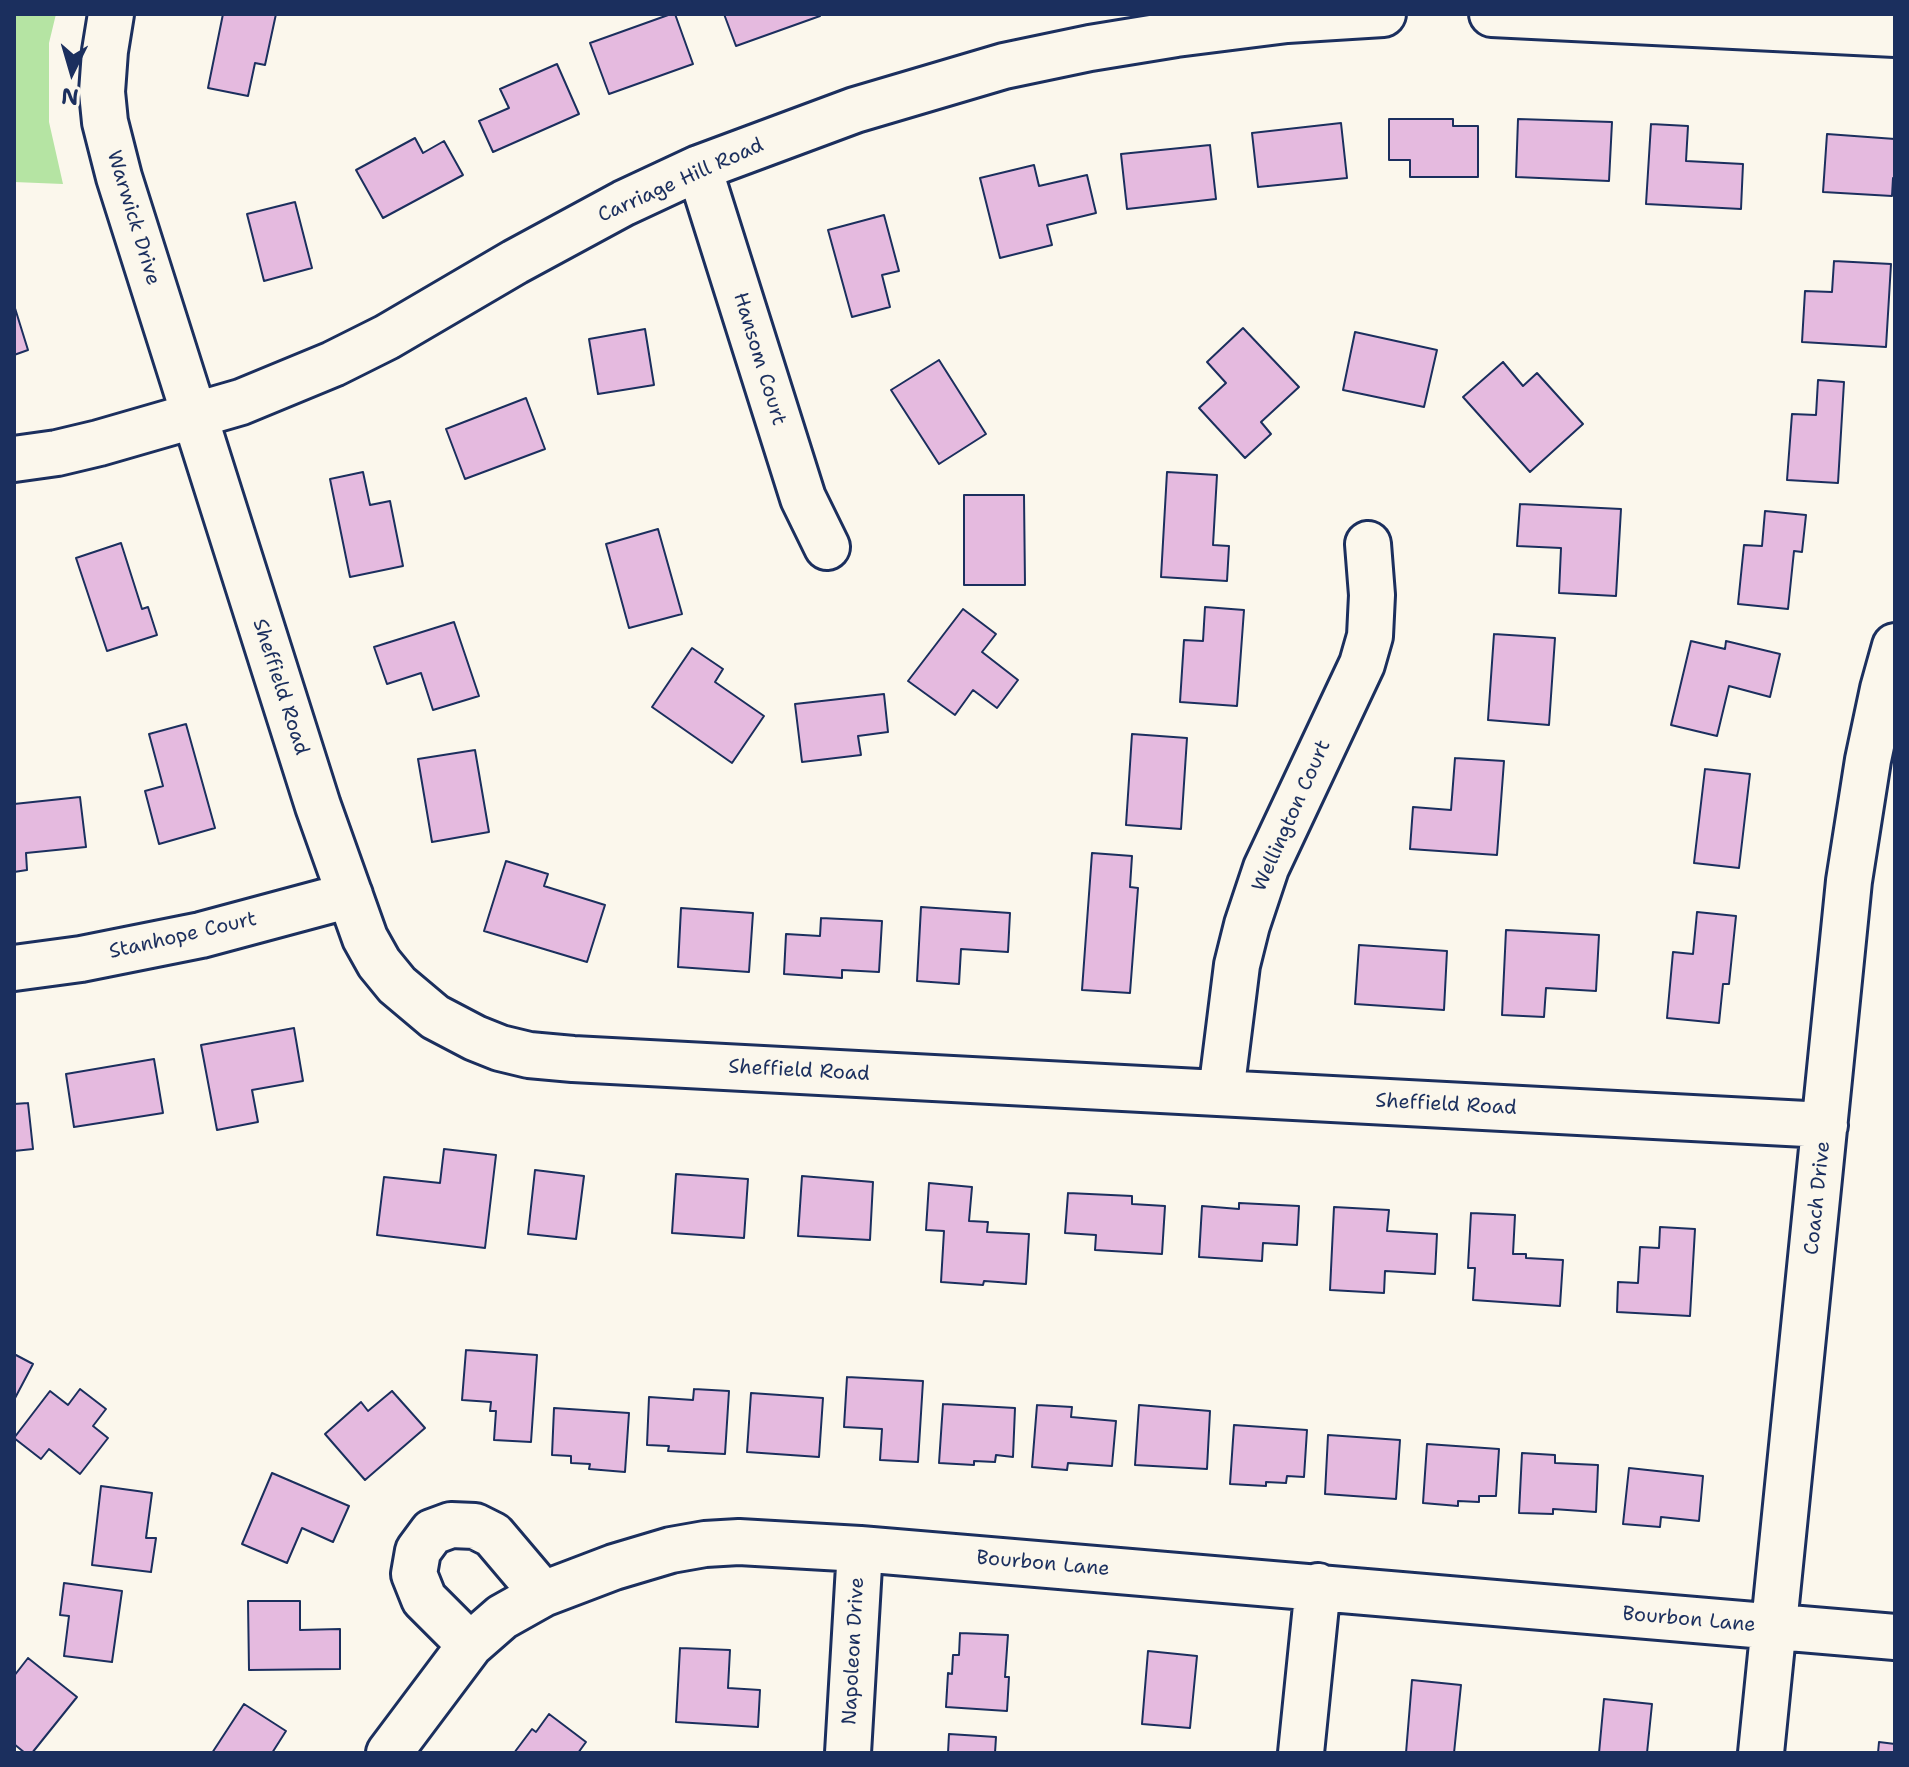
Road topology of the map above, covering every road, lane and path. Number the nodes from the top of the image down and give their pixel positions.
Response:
1 (111, 14) edge
2 (1383, 14) edge
3 (1492, 14) edge
4 (1895, 34) edge
5 (699, 168) junction
6 (194, 417) junction
7 (14, 459) edge
8 (1368, 544) dead end
9 (827, 547) dead end
10 (1895, 646) edge
11 (350, 895) junction
12 (14, 968) edge
13 (1221, 1093) junction
14 (1825, 1125) junction
15 (860, 1549) junction
16 (1318, 1586) junction
17 (543, 1594) junction
18 (1774, 1627) junction
19 (1895, 1637) edge
20 (470, 1645) junction
21 (389, 1753) edge
22 (848, 1753) edge
23 (1301, 1753) edge
24 (1761, 1753) edge

1 - 6 street, Warwick Drive
2 - 5 street, Carriage Hill Road
3 - 4 street
5 - 6 street, Carriage Hill Road
5 - 9 street, Hansom Court
6 - 7 street, Carriage Hill Road
6 - 11 street, Sheffield Road
8 - 13 street, Wellington Court
10 - 14 street, Coach Drive
11 - 12 street, Stanhope Court
11 - 13 street, Sheffield Road
13 - 14 street, Sheffield Road
14 - 18 street, Coach Drive
15 - 16 street, Bourbon Lane
15 - 17 street, Bourbon Lane
15 - 22 street, Napoleon Drive
16 - 18 street, Bourbon Lane
16 - 23 street
17 - 20 street, Bourbon Lane
17 - 20 street
18 - 19 street, Bourbon Lane
18 - 24 street, Coach Drive
20 - 21 street, Bourbon Lane

